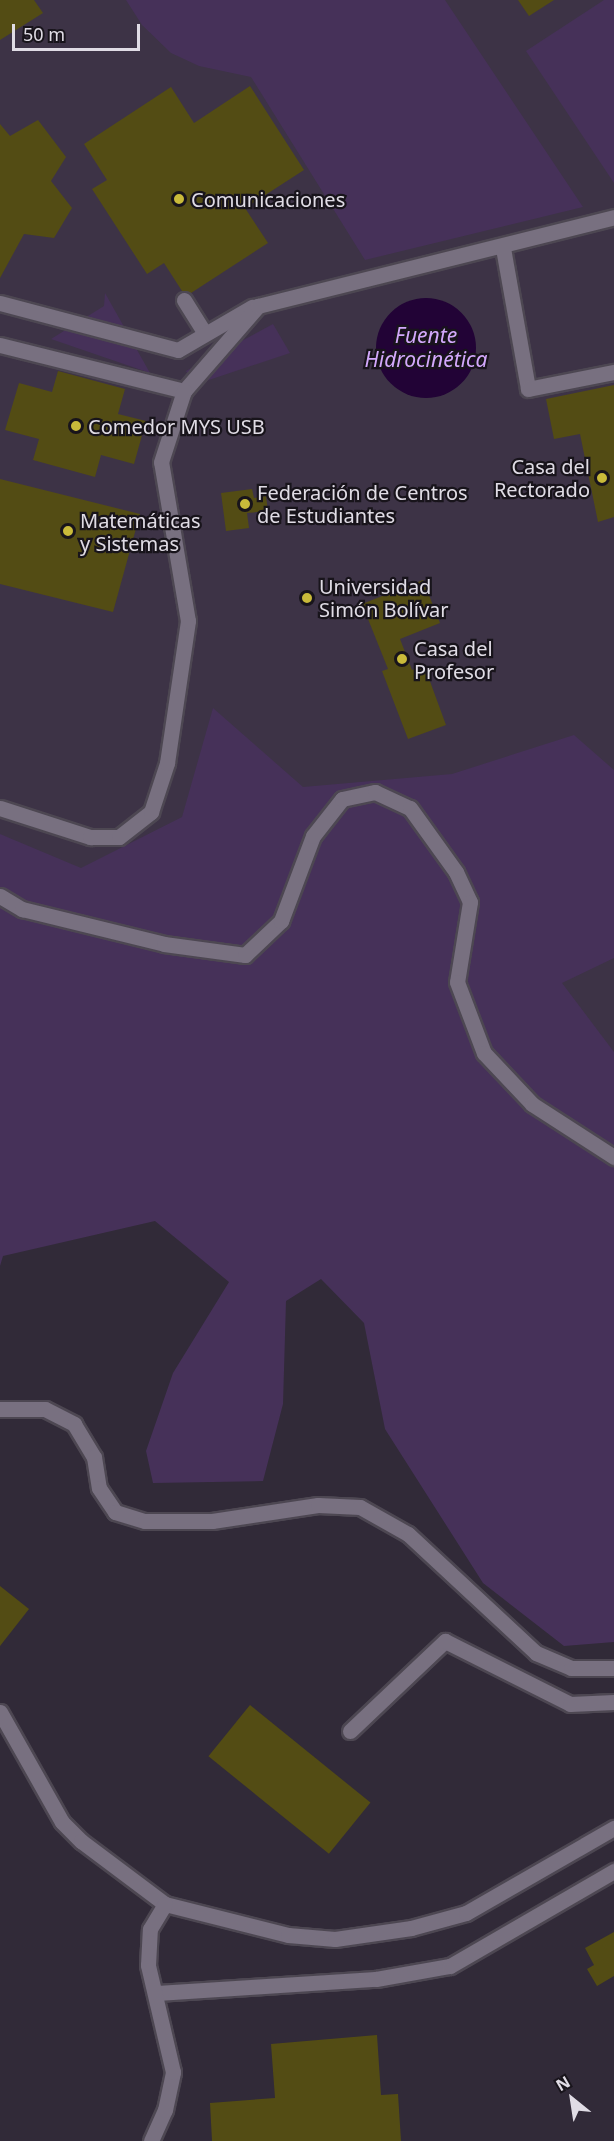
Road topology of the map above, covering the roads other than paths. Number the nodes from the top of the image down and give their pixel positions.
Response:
1 (614, 217) edge
2 (503, 248) junction
3 (184, 300) dead end
4 (0, 303) edge
5 (258, 306) junction
6 (205, 333) junction
7 (0, 345) edge
8 (614, 372) edge
9 (184, 391) junction
10 (0, 808) edge
11 (0, 896) edge
12 (614, 1157) edge
13 (0, 1409) edge
14 (614, 1668) edge
15 (614, 1702) edge
16 (0, 1712) edge
17 (350, 1731) dead end
18 (614, 1828) edge
19 (614, 1871) edge
20 (165, 1904) junction
21 (157, 1993) junction
22 (151, 2141) edge

1 - 2 lane
2 - 5 lane
2 - 8 lane
3 - 6 lane
4 - 6 lane
5 - 6 lane
5 - 9 lane
7 - 9 lane
9 - 10 lane
11 - 12 lane
13 - 14 lane
15 - 17 lane
16 - 20 lane
18 - 20 lane
19 - 21 lane
20 - 21 lane
21 - 22 lane

